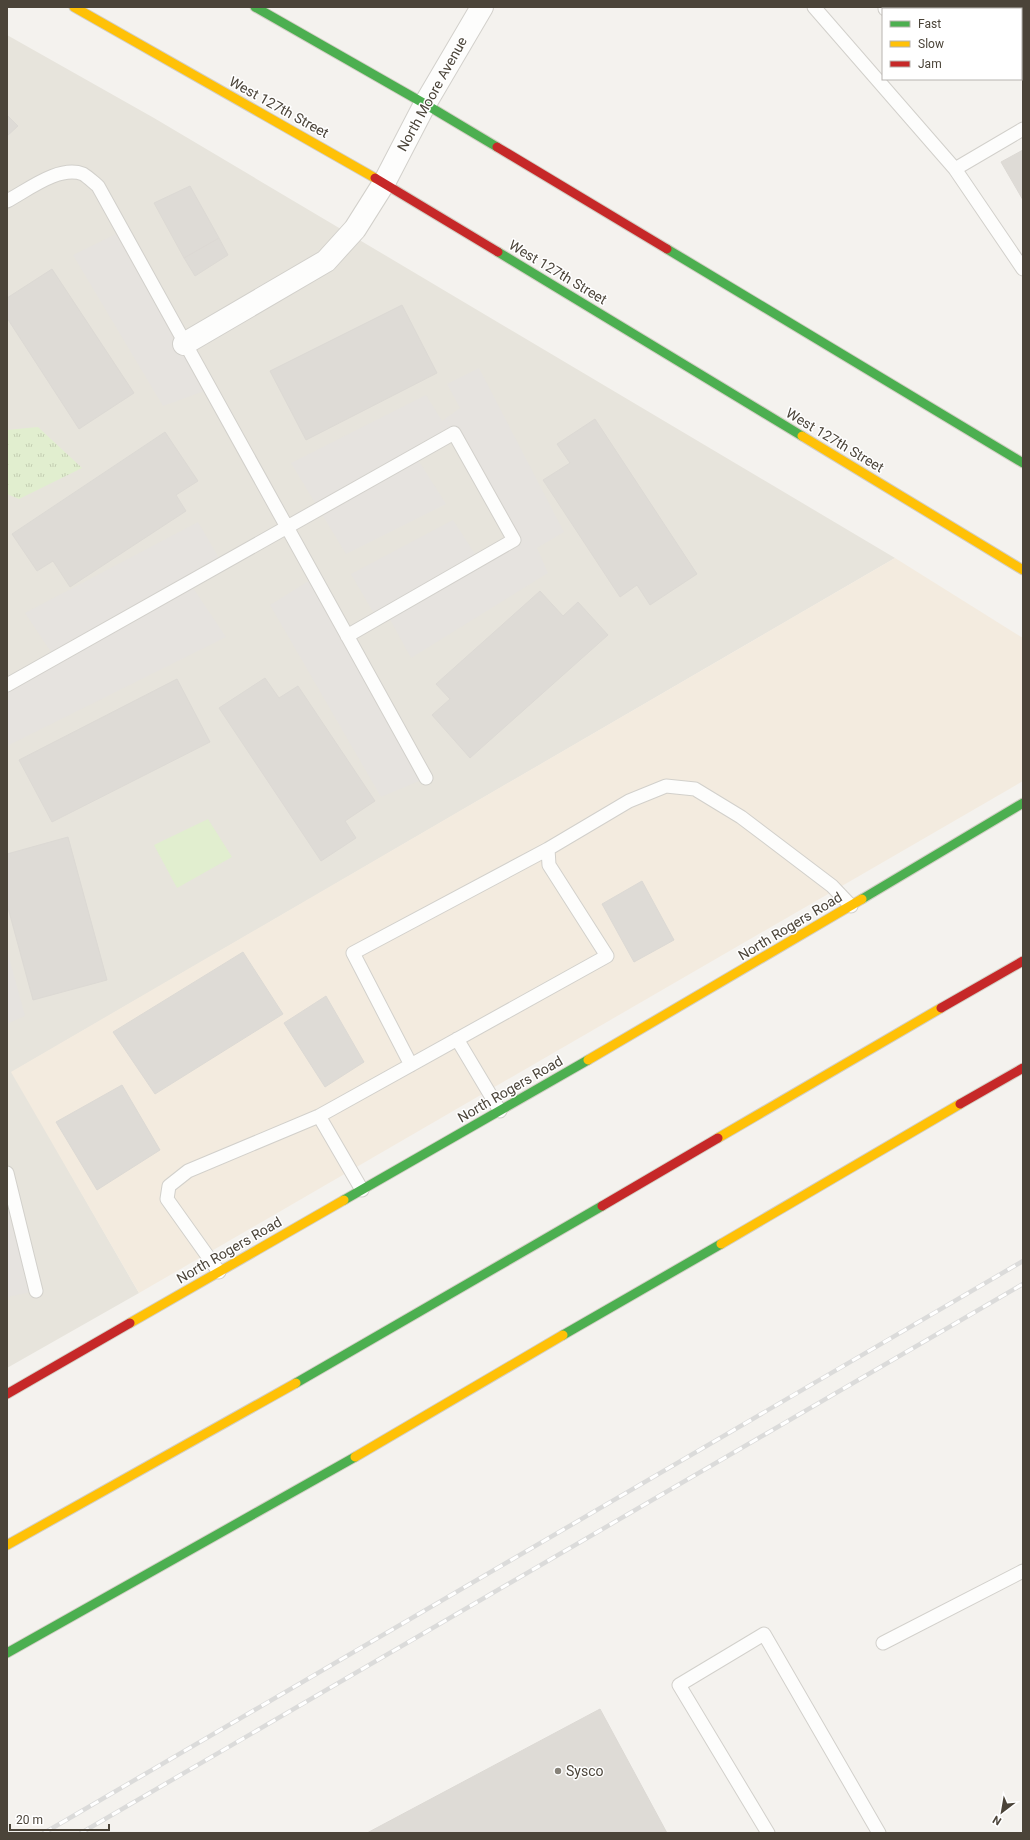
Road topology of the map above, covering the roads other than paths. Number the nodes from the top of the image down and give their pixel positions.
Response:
1 (74, 7) edge
2 (255, 7) edge
3 (482, 7) edge
4 (814, 7) edge
5 (425, 104) junction
6 (1023, 129) edge
7 (955, 170) junction
8 (384, 182) junction
9 (7, 201) edge
10 (1023, 269) edge
11 (184, 344) junction
12 (1023, 463) edge
13 (287, 526) junction
14 (1023, 570) edge
15 (348, 636) junction
16 (7, 685) edge
17 (426, 778) dead end
18 (1023, 803) edge
19 (548, 849) junction
20 (851, 906) junction
21 (1023, 961) edge
22 (458, 1039) junction
23 (411, 1065) junction
24 (1023, 1068) edge
25 (500, 1111) junction
26 (319, 1116) junction
27 (7, 1173) edge
28 (362, 1190) junction
29 (219, 1272) junction
30 (36, 1290) dead end
31 (7, 1394) edge
32 (7, 1545) edge
33 (1023, 1571) edge
34 (883, 1643) dead end
35 (7, 1653) edge
36 (768, 1833) edge
37 (879, 1833) edge

1 - 8 main road, West 127th Street
2 - 5 main road
3 - 5 street, North Moore Avenue
4 - 7 lane
5 - 8 street, North Moore Avenue
5 - 12 main road
6 - 7 lane
7 - 10 lane
8 - 11 street, North Moore Avenue
8 - 14 main road, West 127th Street
9 - 11 lane
11 - 13 lane
13 - 15 lane
13 - 15 lane
13 - 16 lane
15 - 17 lane
18 - 20 main road, North Rogers Road
19 - 20 lane
19 - 22 lane
19 - 23 lane
20 - 25 main road, North Rogers Road
21 - 32 main road
22 - 23 lane
22 - 25 lane
23 - 26 lane
24 - 35 main road
25 - 28 main road, North Rogers Road
26 - 28 lane
26 - 29 lane
27 - 30 lane
28 - 29 main road, North Rogers Road
29 - 31 main road, North Rogers Road
33 - 34 lane
36 - 37 lane

